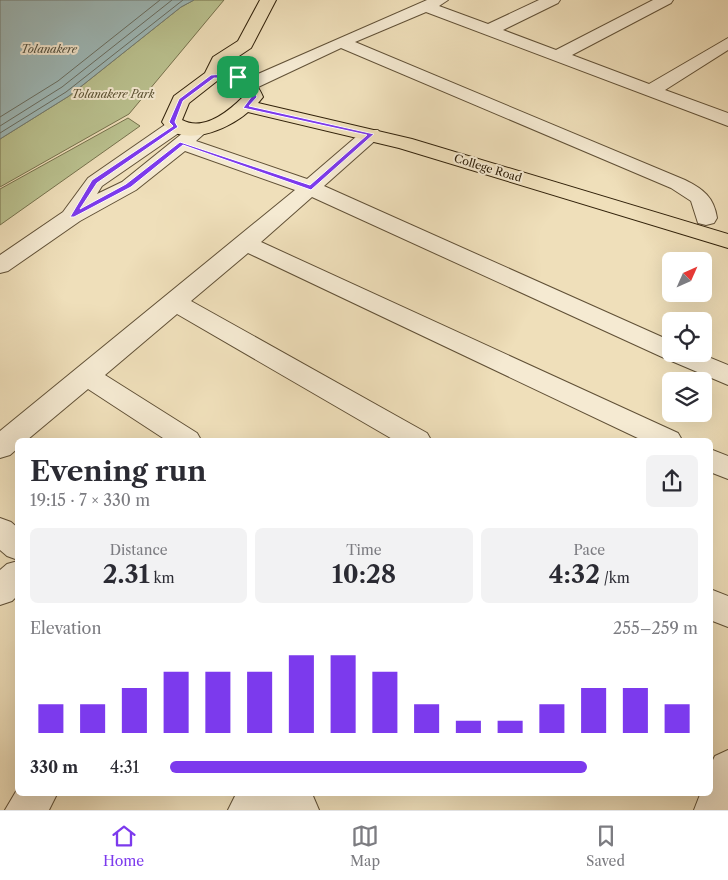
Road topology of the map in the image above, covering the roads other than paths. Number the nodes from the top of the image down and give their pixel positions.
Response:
1 (268, 0) edge
2 (552, 0) edge
3 (666, 0) edge
4 (433, 3) edge
5 (489, 30) junction
6 (341, 42) junction
7 (728, 43) edge
8 (557, 56) junction
9 (213, 76) junction
10 (247, 77) junction
11 (650, 91) junction
12 (728, 120) edge
13 (185, 133) junction
14 (371, 134) junction
15 (311, 188) junction
16 (706, 218) junction
17 (728, 225) edge
18 (728, 241) edge
19 (245, 243) junction
20 (0, 266) edge
21 (176, 303) junction
22 (662, 347) edge
23 (696, 362) edge
24 (87, 376) junction
25 (728, 376) edge
26 (184, 438) edge
27 (413, 438) edge
28 (664, 438) edge
29 (0, 447) edge
30 (713, 461) edge
31 (728, 468) edge
32 (0, 531) edge
33 (15, 544) edge
34 (15, 577) edge
35 (0, 591) edge
36 (713, 606) edge
37 (728, 613) edge
38 (37, 796) edge
39 (257, 796) edge
40 (283, 796) edge
41 (25, 810) edge
42 (248, 810) edge
43 (299, 810) edge

1 - 10 main road
2 - 5 street
3 - 8 street
4 - 5 street
4 - 6 street
5 - 8 street
6 - 10 street
6 - 16 street
7 - 11 street
8 - 11 street
9 - 10 main road
9 - 10 main road
9 - 13 main road
10 - 13 main road
10 - 14 main road, College Road
10 - 16 main road, College Road
11 - 12 street
13 - 15 street
13 - 20 street
14 - 15 street
14 - 18 main road, College Road
15 - 19 street
15 - 22 street
16 - 17 main road, College Road
19 - 21 street
19 - 28 street
21 - 24 street
21 - 27 street
23 - 25 street
24 - 26 street
24 - 29 street
30 - 31 street
32 - 33 street
34 - 35 street
36 - 37 street
38 - 41 street
39 - 42 street
40 - 43 street

